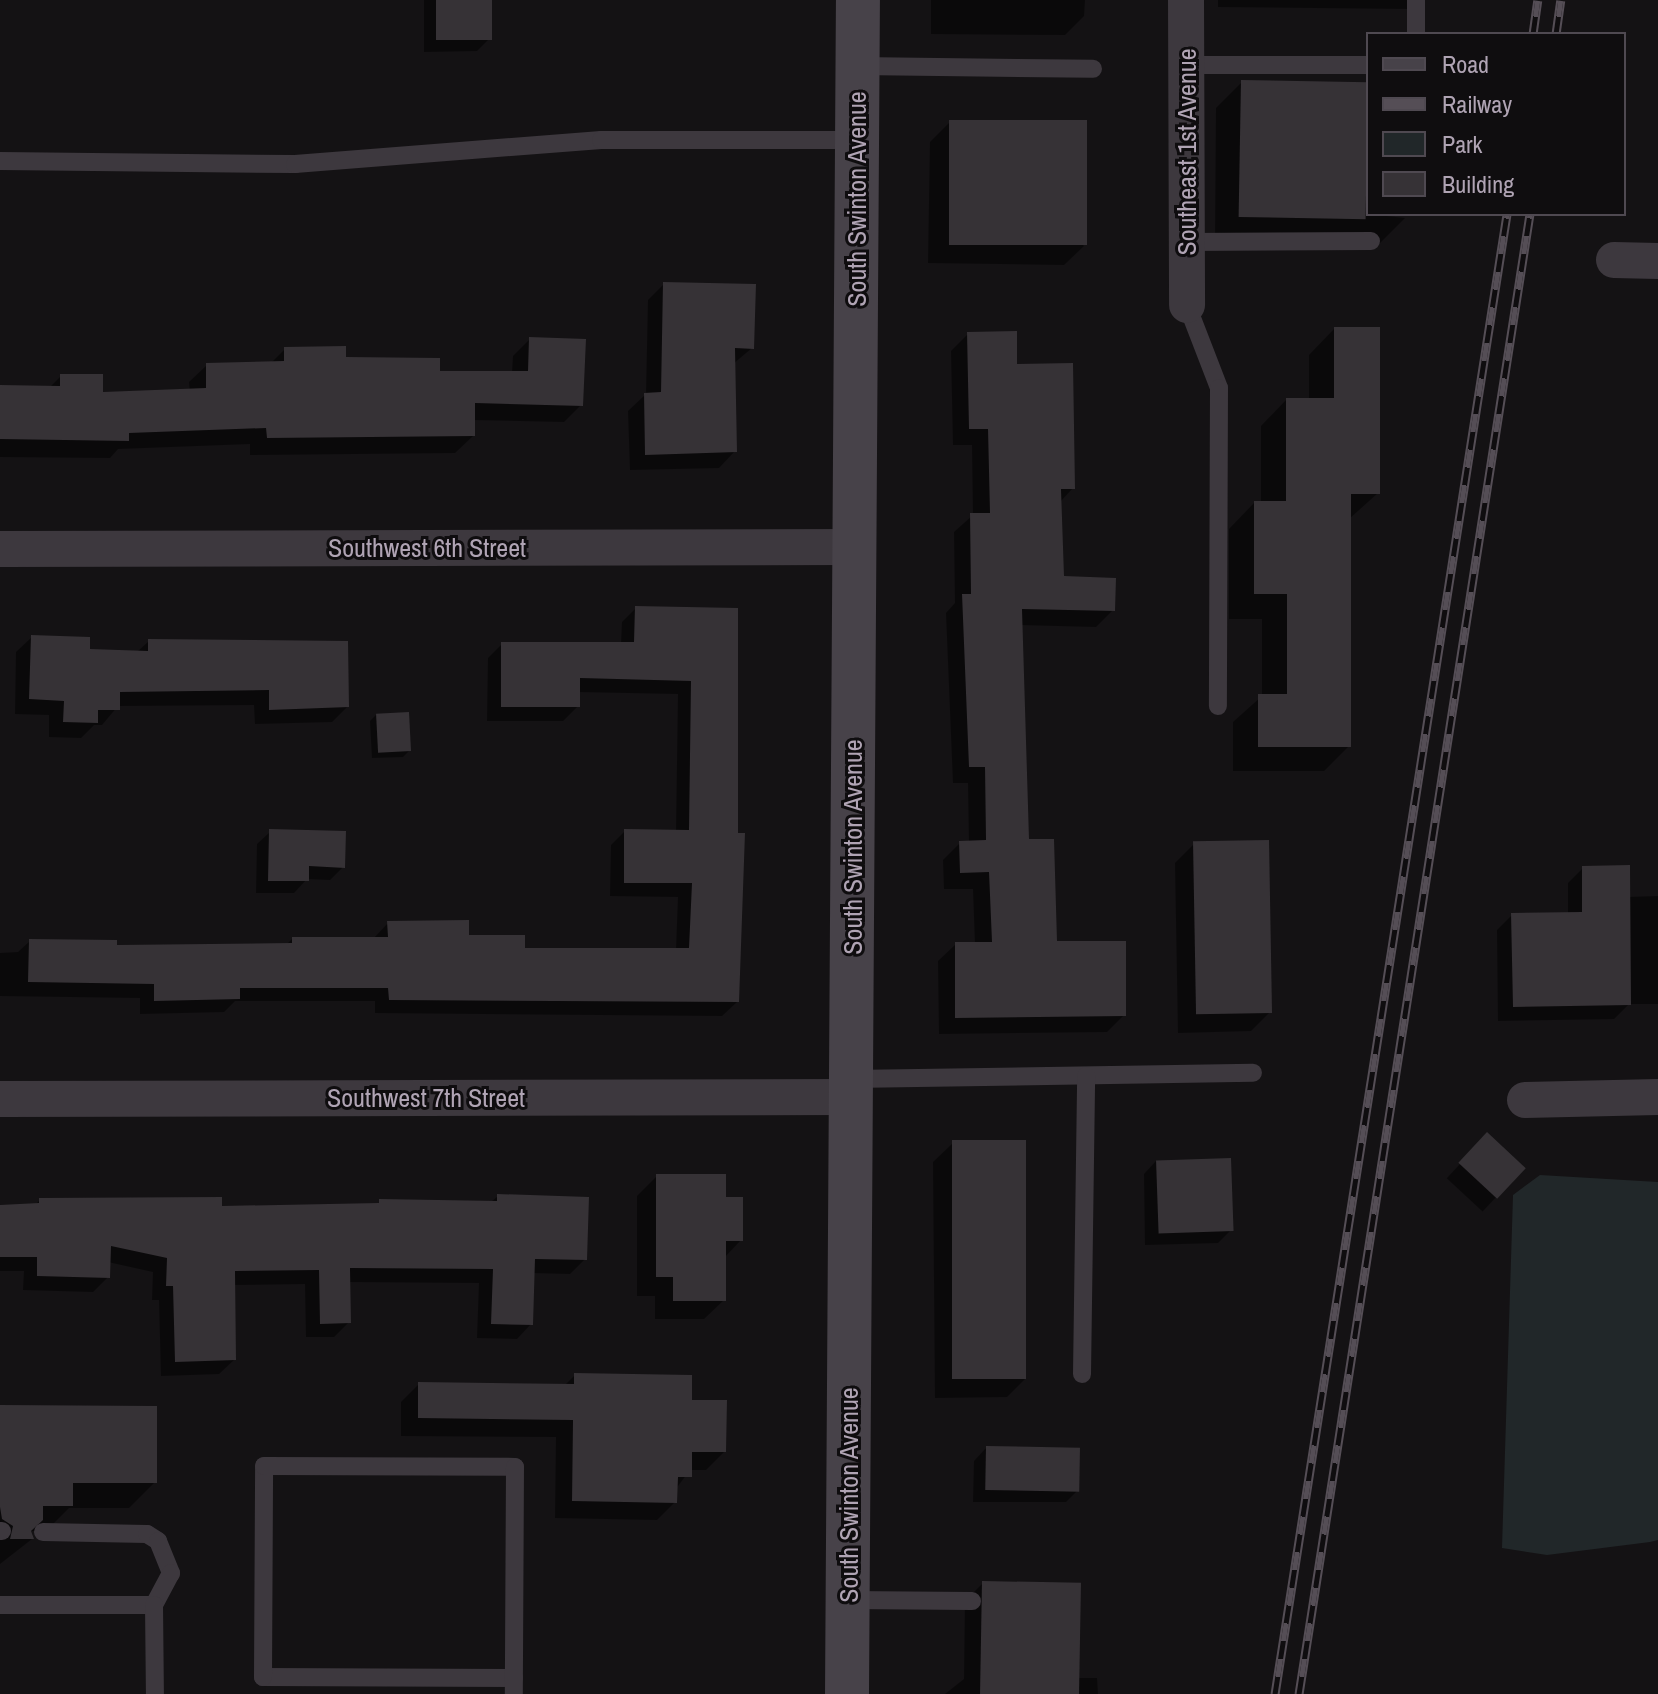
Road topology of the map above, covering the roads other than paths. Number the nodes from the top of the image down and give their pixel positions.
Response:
1 (858, 0) edge
2 (1186, 0) edge
3 (1416, 0) edge
4 (1416, 32) edge
5 (1187, 65) junction
6 (1366, 65) edge
7 (858, 66) junction
8 (1093, 69) dead end
9 (857, 140) junction
10 (0, 161) edge
11 (1371, 241) dead end
12 (1187, 242) junction
13 (1614, 260) dead end
14 (1658, 261) edge
15 (1187, 305) joint
16 (855, 547) junction
17 (0, 549) edge
18 (1218, 706) dead end
19 (1253, 1073) dead end
20 (1086, 1076) junction
21 (851, 1088) junction
22 (1658, 1097) edge
23 (0, 1099) edge
24 (1525, 1100) dead end
25 (1082, 1374) dead end
26 (43, 1532) dead end
27 (848, 1600) junction
28 (972, 1601) dead end
29 (0, 1605) edge
30 (154, 1605) junction
31 (514, 1686) edge
32 (155, 1694) edge
33 (847, 1694) edge

1 - 7 street, South Swinton Avenue
2 - 5 street, Southeast 1st Avenue
3 - 4 lane
5 - 6 lane
5 - 12 street, Southeast 1st Avenue
7 - 8 lane
7 - 9 street, South Swinton Avenue
9 - 10 lane
9 - 16 street, South Swinton Avenue
11 - 12 lane
12 - 15 street, Southeast 1st Avenue
13 - 14 street
15 - 18 lane
16 - 17 street, Southwest 6th Street
16 - 21 street, South Swinton Avenue
19 - 20 lane
20 - 21 lane
20 - 25 lane
21 - 23 street, Southwest 7th Street
21 - 27 street, South Swinton Avenue
22 - 24 street
26 - 30 lane
27 - 28 lane
27 - 33 street, South Swinton Avenue
29 - 30 lane
30 - 32 lane
31 - 31 lane

